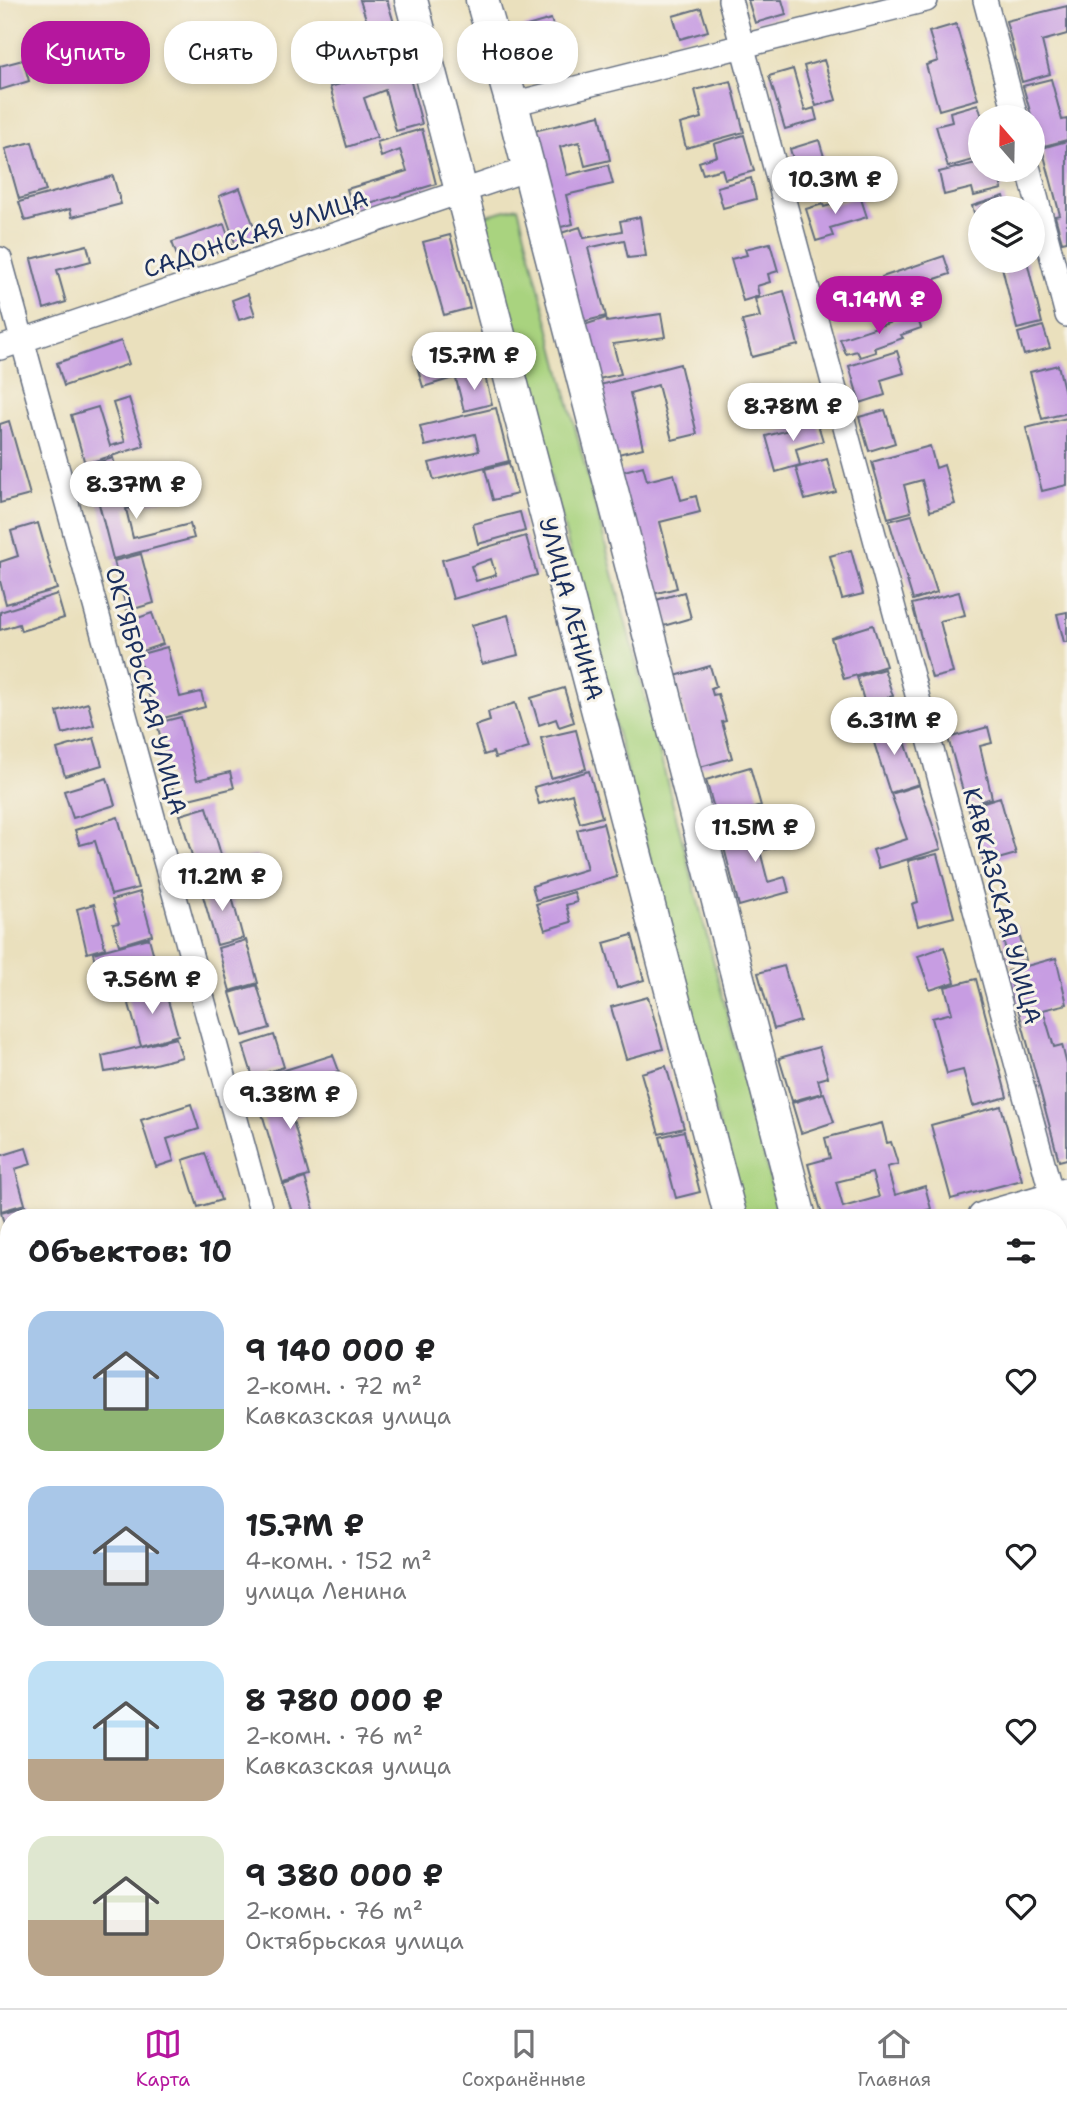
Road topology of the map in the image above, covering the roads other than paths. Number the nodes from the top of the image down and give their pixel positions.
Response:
1 (411, 0) edge
2 (482, 0) edge
3 (730, 0) edge
4 (926, 0) edge
5 (985, 0) edge
6 (743, 46) junction
7 (512, 104) junction
8 (1013, 105) edge
9 (528, 169) junction
10 (1032, 182) edge
11 (461, 193) junction
12 (0, 260) edge
13 (1067, 315) edge
14 (22, 340) junction
15 (0, 348) edge
16 (1059, 1208) edge
17 (261, 1209) edge
18 (729, 1209) edge
19 (798, 1209) edge

1 - 11 street, УЛИЦА ЛЕНИНА
2 - 7 street
3 - 6 street, КАВКАЗСКАЯ УЛИЦА
4 - 6 street
5 - 8 street
6 - 7 street
6 - 16 street, КАВКАЗСКАЯ УЛИЦА
7 - 9 street
9 - 11 street, САДОНСКАЯ УЛИЦА
9 - 19 street
10 - 13 street
11 - 14 street, САДОНСКАЯ УЛИЦА
11 - 18 street, УЛИЦА ЛЕНИНА
12 - 14 street, ОКТЯБРЬСКАЯ УЛИЦА
14 - 15 street, САДОНСКАЯ УЛИЦА
14 - 17 street, ОКТЯБРЬСКАЯ УЛИЦА

